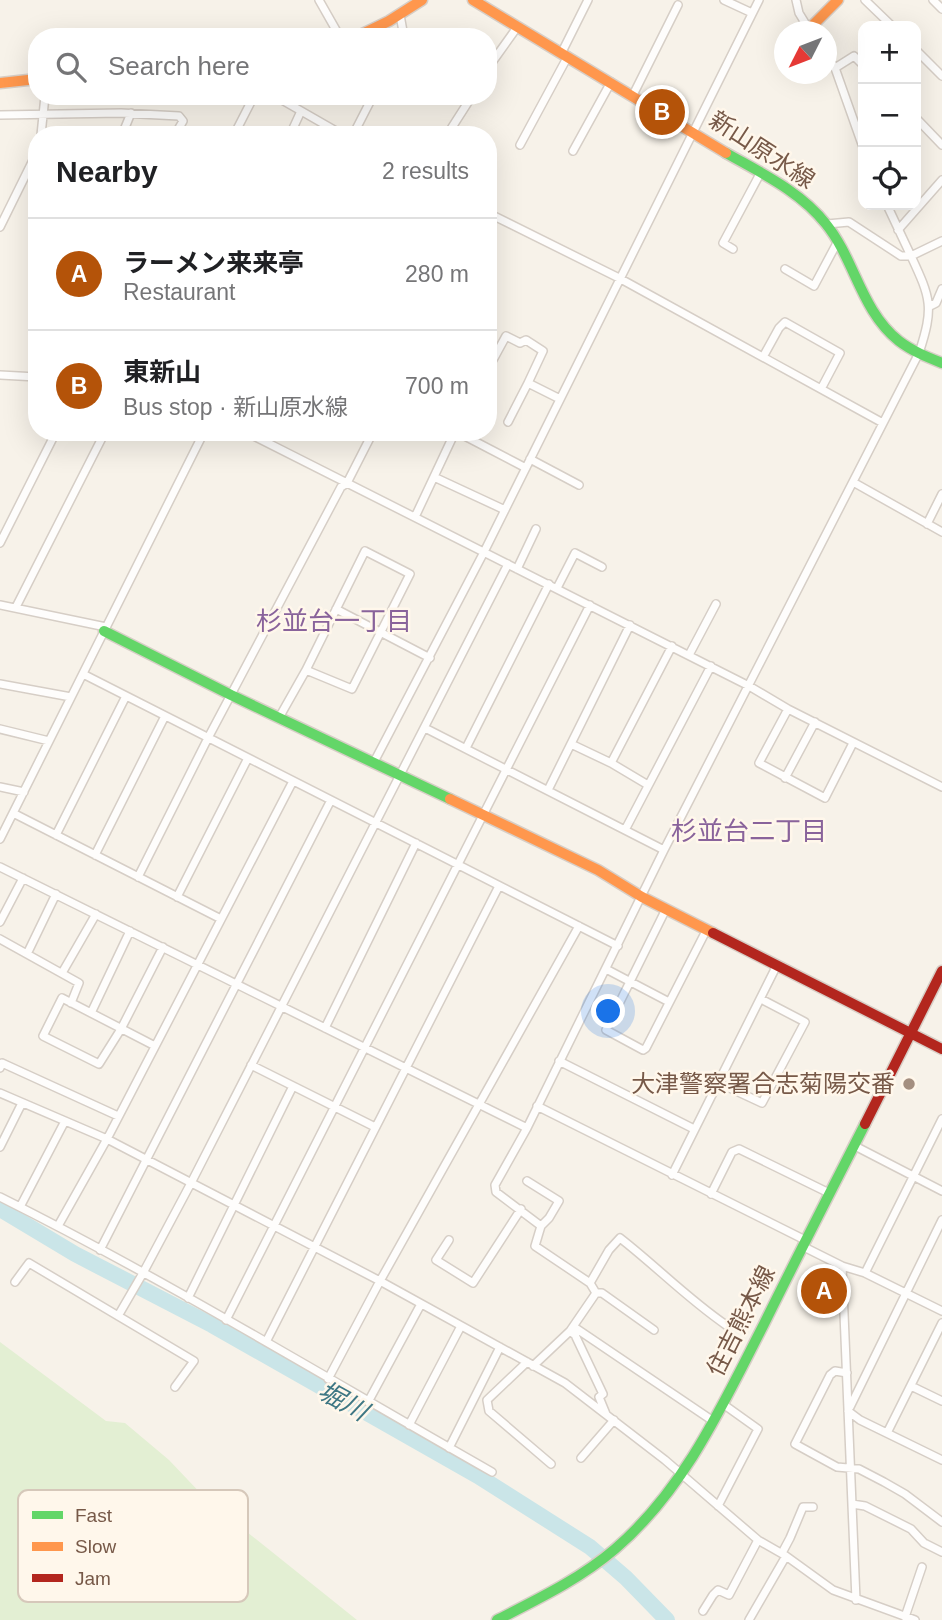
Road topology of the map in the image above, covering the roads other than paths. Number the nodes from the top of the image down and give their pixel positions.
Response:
1 (319, 0) edge
2 (422, 0) edge
3 (473, 0) edge
4 (588, 0) edge
5 (724, 0) edge
6 (759, 0) edge
7 (796, 0) edge
8 (838, 0) edge
9 (865, 0) edge
10 (933, 0) edge
11 (678, 5) dead end
12 (942, 9) edge
13 (752, 13) junction
14 (400, 15) junction
15 (804, 21) edge
16 (818, 21) edge
17 (887, 21) edge
18 (518, 26) junction
19 (335, 28) edge
20 (374, 28) edge
21 (402, 28) edge
22 (565, 54) junction
23 (497, 55) edge
24 (921, 55) edge
25 (858, 60) edge
26 (837, 67) edge
27 (837, 74) edge
28 (942, 76) edge
29 (28, 80) edge
30 (611, 82) junction
31 (0, 83) edge
32 (633, 95) junction
33 (44, 105) edge
34 (249, 105) edge
35 (291, 105) edge
36 (368, 105) edge
37 (466, 105) edge
38 (302, 111) junction
39 (131, 113) junction
40 (0, 115) edge
41 (43, 115) junction
42 (921, 123) edge
43 (42, 126) edge
44 (126, 126) edge
45 (180, 126) edge
46 (239, 126) edge
47 (294, 126) edge
48 (328, 126) edge
49 (358, 126) edge
50 (453, 126) edge
51 (694, 132) junction
52 (520, 145) dead end
53 (942, 145) edge
54 (863, 147) edge
55 (573, 151) dead end
56 (28, 170) edge
57 (761, 172) junction
58 (942, 180) edge
59 (889, 210) edge
60 (497, 217) edge
61 (827, 224) junction
62 (0, 227) edge
63 (898, 230) junction
64 (838, 241) junction
65 (942, 241) edge
66 (733, 249) dead end
67 (911, 256) junction
68 (785, 269) dead end
69 (619, 278) junction
70 (942, 289) edge
71 (930, 306) junction
72 (497, 352) edge
73 (919, 353) junction
74 (763, 357) junction
75 (942, 363) edge
76 (0, 375) edge
77 (28, 377) edge
78 (528, 383) junction
79 (821, 389) junction
80 (560, 399) junction
81 (508, 422) dead end
82 (881, 422) junction
83 (52, 441) edge
84 (100, 441) edge
85 (199, 441) edge
86 (264, 441) edge
87 (368, 441) edge
88 (452, 441) edge
89 (474, 441) edge
90 (530, 459) junction
91 (526, 468) junction
92 (434, 477) junction
93 (853, 482) junction
94 (347, 483) junction
95 (579, 485) dead end
96 (942, 494) edge
97 (505, 510) junction
98 (415, 517) junction
99 (927, 524) junction
100 (536, 529) dead end
101 (942, 533) edge
102 (0, 544) edge
103 (484, 552) junction
104 (508, 564) junction
105 (602, 567) dead end
106 (517, 569) junction
107 (553, 587) junction
108 (716, 604) dead end
109 (0, 605) edge
110 (590, 605) junction
111 (16, 607) junction
112 (336, 609) junction
113 (630, 625) junction
114 (105, 629) junction
115 (381, 632) junction
116 (671, 646) junction
117 (689, 655) junction
118 (430, 657) junction
119 (711, 666) junction
120 (306, 670) junction
121 (83, 674) junction
122 (0, 684) edge
123 (750, 686) junction
124 (231, 695) junction
125 (126, 696) junction
126 (71, 697) junction
127 (788, 709) junction
128 (165, 716) junction
129 (280, 716) junction
130 (815, 722) junction
131 (425, 728) junction
132 (0, 729) edge
133 (208, 738) junction
134 (49, 741) junction
135 (853, 743) junction
136 (571, 744) junction
137 (466, 748) junction
138 (248, 758) junction
139 (374, 762) junction
140 (611, 763) junction
141 (508, 769) junction
142 (400, 776) junction
143 (785, 778) junction
144 (293, 780) junction
145 (648, 785) junction
146 (0, 787) edge
147 (942, 787) edge
148 (548, 790) junction
149 (24, 792) junction
150 (331, 800) junction
151 (13, 813) junction
152 (483, 816) junction
153 (375, 822) junction
154 (625, 830) junction
155 (56, 835) junction
156 (0, 839) edge
157 (416, 843) junction
158 (664, 850) junction
159 (96, 855) junction
160 (458, 865) junction
161 (0, 867) edge
162 (138, 877) junction
163 (23, 878) junction
164 (499, 886) junction
165 (56, 894) junction
166 (177, 897) junction
167 (642, 897) junction
168 (666, 909) junction
169 (96, 914) junction
170 (221, 919) junction
171 (0, 922) edge
172 (579, 926) junction
173 (707, 929) junction
174 (130, 931) junction
175 (0, 940) edge
176 (618, 946) junction
177 (163, 947) junction
178 (27, 954) junction
179 (197, 964) junction
180 (777, 965) junction
181 (606, 970) junction
182 (942, 971) edge
183 (62, 973) junction
184 (630, 983) junction
185 (236, 984) junction
186 (761, 999) junction
187 (669, 1002) junction
188 (71, 1003) junction
189 (282, 1006) junction
190 (90, 1013) junction
191 (324, 1028) junction
192 (121, 1029) junction
193 (911, 1033) junction
194 (155, 1046) junction
195 (364, 1047) junction
196 (942, 1049) edge
197 (559, 1061) junction
198 (251, 1065) junction
199 (0, 1068) edge
200 (405, 1068) junction
201 (719, 1083) junction
202 (293, 1086) junction
203 (0, 1093) edge
204 (22, 1103) junction
205 (480, 1105) junction
206 (537, 1106) junction
207 (334, 1107) junction
208 (118, 1116) junction
209 (942, 1119) edge
210 (65, 1121) junction
211 (375, 1127) junction
212 (527, 1128) junction
213 (695, 1129) junction
214 (107, 1139) junction
215 (853, 1145) junction
216 (0, 1147) edge
217 (148, 1160) junction
218 (672, 1175) junction
219 (913, 1176) junction
220 (527, 1181) dead end
221 (191, 1183) junction
222 (942, 1191) edge
223 (830, 1193) junction
224 (711, 1194) junction
225 (0, 1197) edge
226 (234, 1205) junction
227 (20, 1207) junction
228 (521, 1209) junction
229 (942, 1220) edge
230 (58, 1226) junction
231 (274, 1226) junction
232 (541, 1226) junction
233 (449, 1240) dead end
234 (804, 1243) junction
235 (315, 1248) junction
236 (100, 1250) junction
237 (842, 1266) junction
238 (143, 1273) junction
239 (864, 1273) junction
240 (380, 1281) junction
241 (15, 1282) dead end
242 (590, 1283) junction
243 (596, 1293) junction
244 (905, 1294) junction
245 (188, 1298) junction
246 (421, 1304) junction
247 (942, 1311) edge
248 (118, 1316) junction
249 (226, 1320) junction
250 (942, 1323) edge
251 (726, 1325) dead end
252 (461, 1326) junction
253 (572, 1329) junction
254 (654, 1329) dead end
255 (938, 1341) edge
256 (266, 1342) junction
257 (500, 1347) junction
258 (530, 1364) junction
259 (847, 1373) junction
260 (328, 1379) junction
261 (911, 1386) junction
262 (175, 1387) dead end
263 (942, 1401) edge
264 (368, 1402) junction
265 (723, 1404) junction
266 (848, 1411) junction
267 (606, 1414) junction
268 (614, 1420) junction
269 (713, 1421) junction
270 (409, 1425) junction
271 (887, 1433) junction
272 (449, 1448) junction
273 (581, 1458) dead end
274 (942, 1460) edge
275 (551, 1464) dead end
276 (851, 1469) junction
277 (492, 1472) dead end
278 (682, 1475) junction
279 (852, 1504) junction
280 (718, 1506) junction
281 (813, 1507) dead end
282 (942, 1522) edge
283 (758, 1540) junction
284 (942, 1552) edge
285 (784, 1555) junction
286 (922, 1567) dead end
287 (856, 1600) junction
288 (703, 1611) dead end
289 (905, 1616) junction
290 (497, 1620) edge
291 (749, 1620) edge
292 (915, 1620) edge

1 - 19 street
2 - 14 main road
3 - 18 main road, 新山原水線
4 - 22 street
5 - 13 street
6 - 13 street
7 - 15 street
8 - 16 main road
9 - 17 street
10 - 12 street
11 - 32 street
13 - 51 street
14 - 20 main road
14 - 21 street
18 - 22 main road, 新山原水線
18 - 23 street
22 - 30 main road, 新山原水線
22 - 52 street
24 - 28 street
25 - 26 street
27 - 54 street
29 - 31 main road
30 - 32 main road, 新山原水線
30 - 55 street
32 - 51 main road, 新山原水線
33 - 41 street
34 - 46 street
35 - 38 street
36 - 49 street
37 - 50 street
38 - 47 street
38 - 48 street
39 - 41 street
39 - 44 street
39 - 45 street
40 - 41 street
41 - 43 street
42 - 53 street
51 - 57 main road, 新山原水線
51 - 69 street
56 - 62 street
57 - 61 main road, 新山原水線
57 - 66 street
58 - 63 street
59 - 63 street
60 - 69 street
61 - 64 main road, 新山原水線
61 - 67 street
63 - 67 street
64 - 68 street
64 - 73 main road, 新山原水線
65 - 67 street
67 - 71 street
69 - 74 street
69 - 80 street
70 - 71 street
71 - 73 street
72 - 78 street
73 - 75 main road, 新山原水線
73 - 82 street
74 - 79 street
74 - 79 street
76 - 77 street
78 - 80 street
78 - 81 street
79 - 82 street
80 - 90 street
82 - 93 street
83 - 102 street
84 - 111 street
85 - 114 street
86 - 94 street
87 - 94 street
88 - 92 street
89 - 91 street
90 - 91 street
90 - 95 street
91 - 97 street
92 - 97 street
92 - 98 street
93 - 99 street
93 - 123 street
94 - 98 street
94 - 124 street
96 - 99 street
97 - 103 street
98 - 103 street
99 - 101 street
100 - 106 street
103 - 104 street
103 - 118 street
104 - 106 street
104 - 131 street
105 - 107 street
106 - 107 street
107 - 110 street
107 - 137 street
108 - 117 street
109 - 111 street
110 - 113 street
110 - 141 street
111 - 114 street
112 - 115 street
112 - 115 street
112 - 120 street
113 - 116 street
113 - 136 street
114 - 121 street
114 - 124 main road
115 - 118 street
115 - 120 street
116 - 117 street
116 - 140 street
117 - 119 street
118 - 139 street
119 - 123 street
119 - 145 street
120 - 129 street
121 - 125 street
121 - 126 street
122 - 126 street
123 - 127 street
123 - 158 street
124 - 129 main road
124 - 133 street
125 - 128 street
125 - 155 street
126 - 134 street
127 - 130 street
127 - 143 street
128 - 133 street
128 - 159 street
129 - 139 main road
130 - 135 street
130 - 143 street
131 - 137 street
131 - 142 street
132 - 134 street
133 - 138 street
133 - 162 street
134 - 149 street
135 - 143 street
135 - 147 street
136 - 140 street
136 - 148 street
137 - 141 street
138 - 144 street
138 - 166 street
139 - 142 main road
140 - 145 street
141 - 148 street
141 - 152 street
142 - 152 main road
142 - 153 street
144 - 150 street
144 - 170 street
145 - 154 street
146 - 149 street
148 - 154 street
149 - 151 street
150 - 153 street
150 - 185 street
151 - 155 street
151 - 156 street
152 - 160 street
152 - 167 main road
153 - 157 street
153 - 189 street
154 - 158 street
155 - 159 street
157 - 160 street
157 - 191 street
158 - 167 street
159 - 162 street
160 - 164 street
160 - 195 street
161 - 163 street
162 - 166 street
163 - 165 street
163 - 171 street
164 - 172 street
164 - 200 street
165 - 169 street
165 - 178 street
166 - 170 street
167 - 168 main road
167 - 176 street
168 - 173 main road
168 - 184 street
169 - 174 street
169 - 183 street
170 - 179 street
172 - 176 street
172 - 205 street
173 - 180 main road
173 - 187 street
174 - 177 street
174 - 190 street
175 - 178 street
176 - 181 street
177 - 179 street
177 - 192 street
178 - 183 street
179 - 185 street
179 - 194 street
180 - 186 street
180 - 193 main road
181 - 184 street
181 - 197 street
182 - 193 main road, 住吉熊本線
183 - 188 street
184 - 187 street
184 - 187 street
185 - 189 street
185 - 217 street
186 - 201 street
186 - 201 street
188 - 190 street
188 - 192 street
189 - 191 street
189 - 198 street
190 - 192 street
191 - 195 street
192 - 194 street
193 - 196 main road
193 - 215 main road, 住吉熊本線
194 - 208 street
195 - 200 street
195 - 207 street
197 - 206 street
197 - 213 street
198 - 202 street
198 - 221 street
199 - 208 street
200 - 205 street
200 - 211 street
201 - 213 street
202 - 207 street
202 - 226 street
203 - 204 street
204 - 210 street
204 - 216 street
205 - 212 street
205 - 240 street
206 - 212 street
206 - 218 street
207 - 211 street
207 - 231 street
208 - 214 street
209 - 219 street
210 - 214 street
210 - 227 street
211 - 235 street
212 - 228 street
213 - 218 street
214 - 217 street
214 - 230 street
215 - 219 street
215 - 223 main road, 住吉熊本線
217 - 221 street
217 - 236 street
218 - 224 street
219 - 222 street
219 - 239 street
220 - 232 street
221 - 226 street
221 - 238 street
223 - 224 street
223 - 234 main road, 住吉熊本線
224 - 234 street
225 - 227 street
226 - 231 street
226 - 245 street
227 - 230 street
228 - 232 street
228 - 233 street
229 - 244 street
230 - 236 street
231 - 235 street
231 - 249 street
232 - 242 street
234 - 237 street
234 - 265 main road, 住吉熊本線
235 - 240 street
235 - 256 street
236 - 238 street
237 - 239 street
237 - 259 street
238 - 245 street
238 - 248 street
239 - 244 street
240 - 246 street
240 - 260 street
241 - 248 street
242 - 243 street
242 - 251 street
243 - 253 street
243 - 254 street
244 - 247 street
244 - 266 street
245 - 249 street
246 - 252 street
246 - 264 street
248 - 262 street
249 - 256 street
250 - 255 street
252 - 257 street
252 - 270 street
253 - 258 street
253 - 267 street
253 - 269 street
255 - 261 street
256 - 260 street
257 - 258 street
257 - 272 street
258 - 267 street
258 - 275 street
259 - 266 street
259 - 276 street
260 - 264 street
261 - 263 street
261 - 271 street
264 - 270 street
265 - 269 main road, 住吉熊本線
265 - 280 street
266 - 271 street
266 - 276 street
267 - 268 street
268 - 273 street
268 - 278 street
269 - 278 main road, 住吉熊本線
270 - 272 street
271 - 274 street
272 - 277 street
276 - 279 street
276 - 282 street
278 - 280 street
278 - 290 main road, 住吉熊本線
279 - 284 street
279 - 287 street
280 - 283 street
281 - 285 street
283 - 285 street
283 - 288 street
285 - 287 street
285 - 291 street
286 - 289 street
287 - 289 street
289 - 292 street

